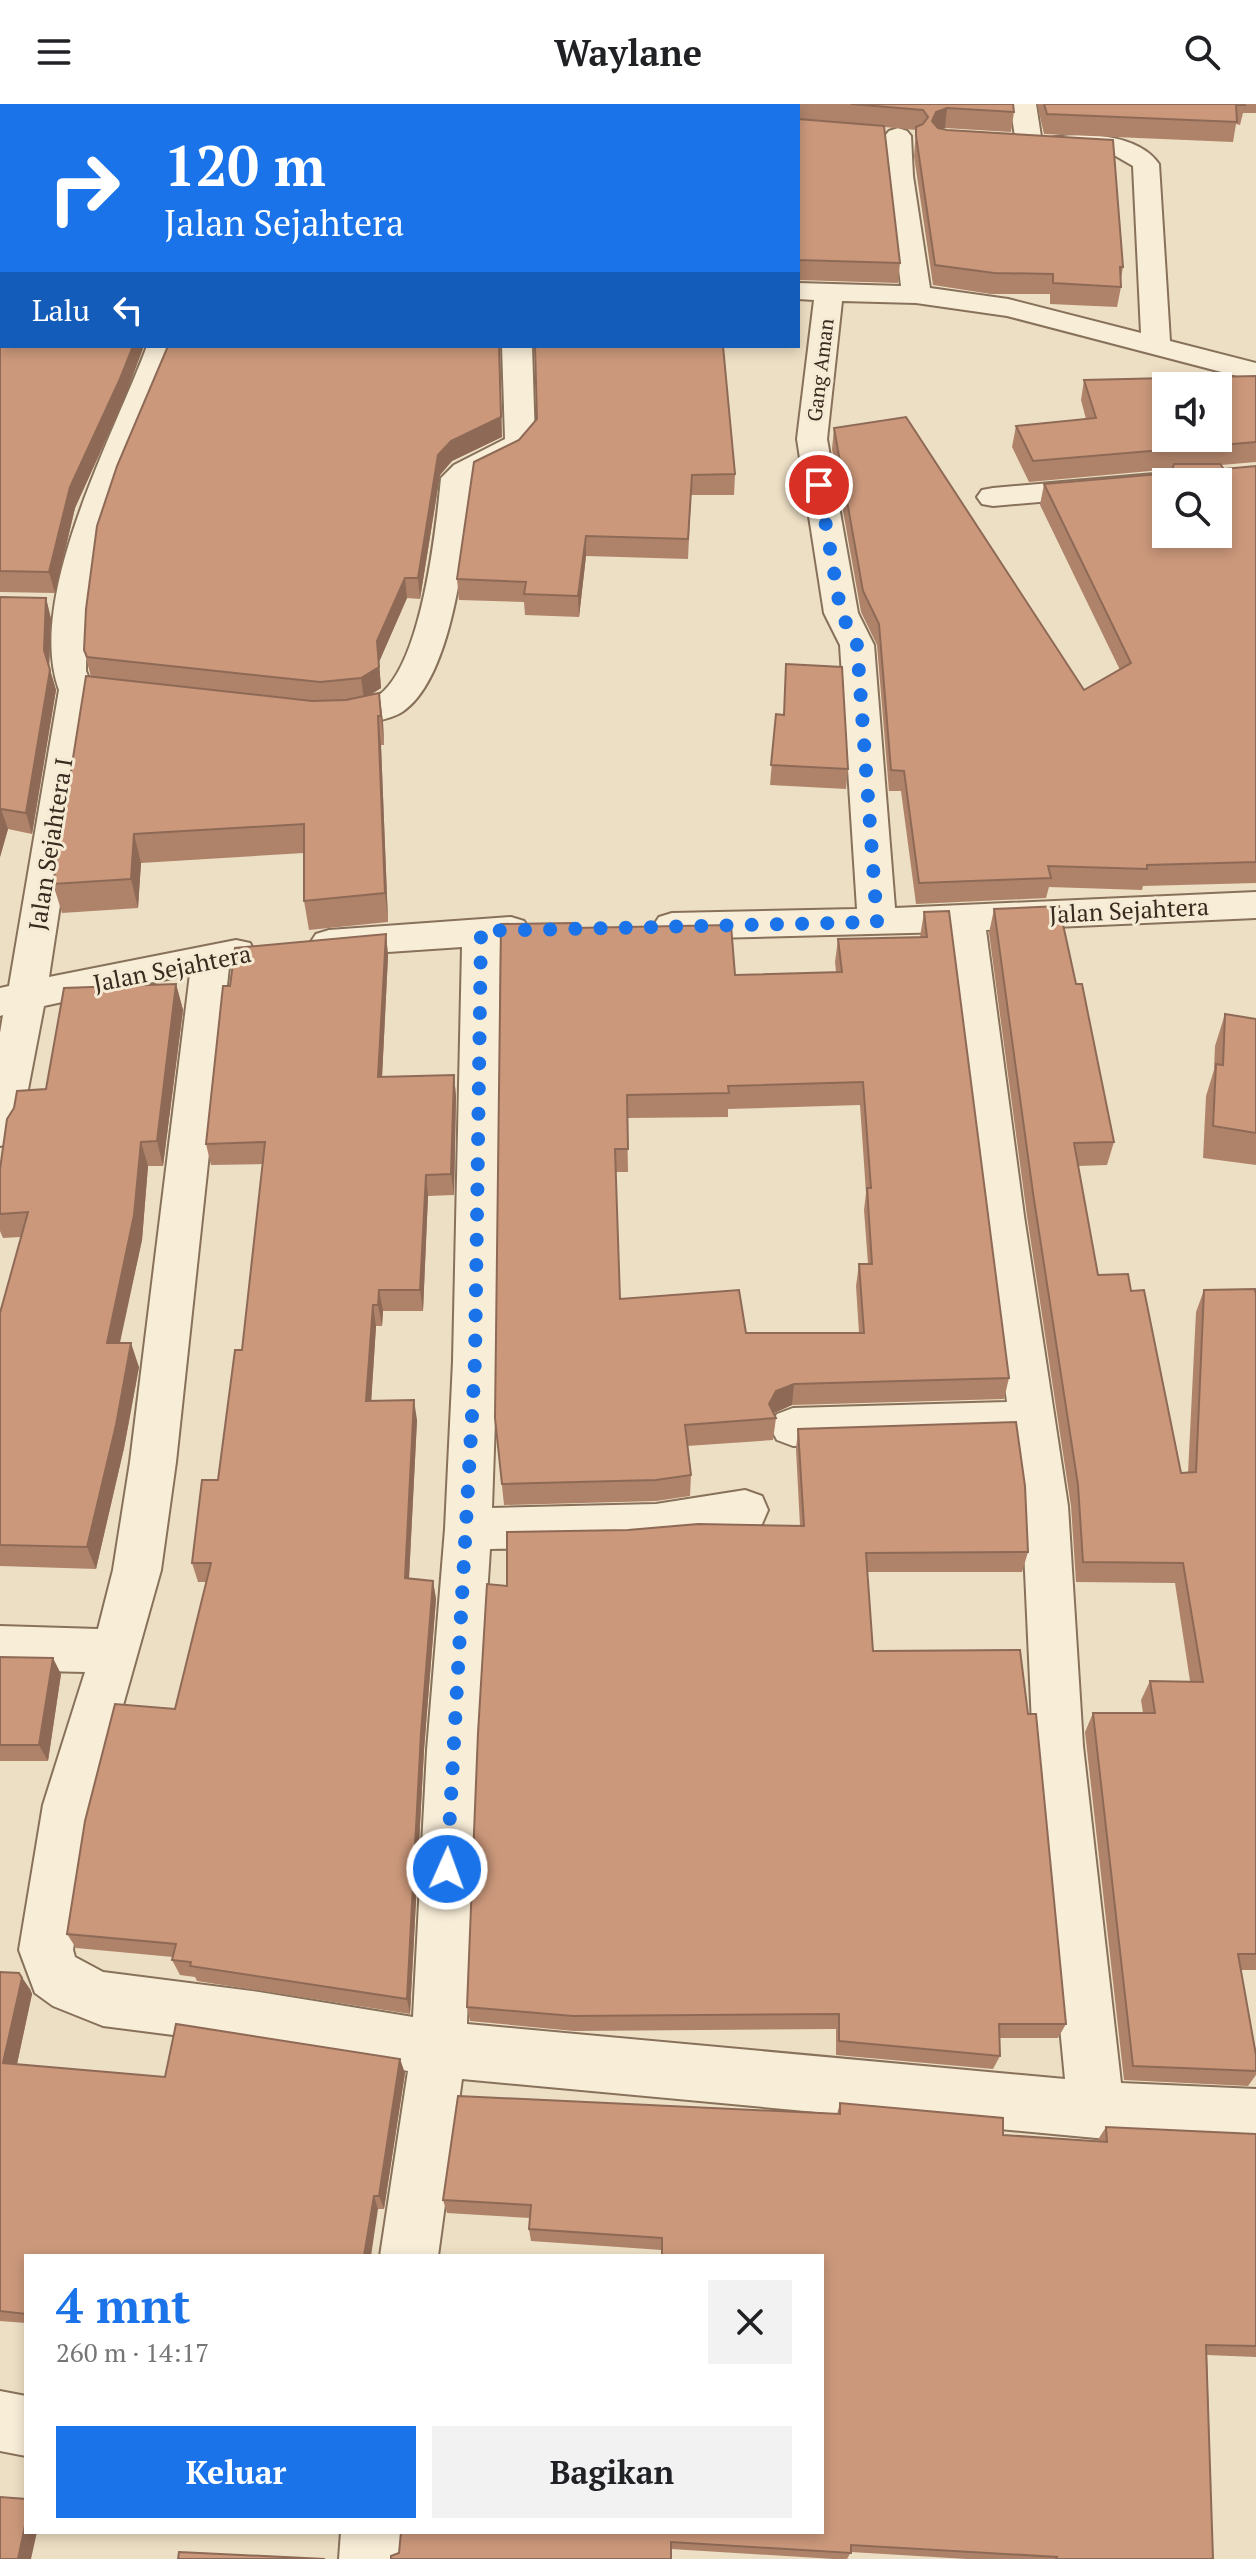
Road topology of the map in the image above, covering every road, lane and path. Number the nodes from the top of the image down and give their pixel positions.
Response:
1 (1023, 104) edge
2 (894, 136) edge
3 (1001, 141) edge
4 (1029, 143) junction
5 (813, 291) edge
6 (916, 295) junction
7 (161, 348) edge
8 (517, 348) edge
9 (1156, 348) junction
10 (1256, 372) edge
11 (1152, 483) edge
12 (993, 497) dead end
13 (76, 690) junction
14 (169, 700) edge
15 (292, 713) edge
16 (1256, 905) edge
17 (965, 916) junction
18 (877, 922) junction
19 (640, 927) edge
20 (545, 929) edge
21 (481, 931) junction
22 (211, 956) junction
23 (12, 1000) edge
24 (0, 1131) edge
25 (1031, 1420) junction
26 (793, 1427) dead end
27 (745, 1510) dead end
28 (468, 1529) junction
29 (0, 1648) edge
30 (116, 1651) junction
31 (439, 2049) junction
32 (1096, 2110) junction
33 (1256, 2117) edge
34 (409, 2254) edge
35 (0, 2421) edge
36 (24, 2426) edge
37 (372, 2534) edge
38 (370, 2559) edge

1 - 4 street
2 - 6 street
3 - 4 street
4 - 9 street
5 - 6 street
5 - 18 street, Gang Aman
6 - 9 street
7 - 13 street, Jalan Sejahtera I
8 - 15 street
9 - 10 street
11 - 12 street
13 - 14 street
13 - 23 street, Jalan Sejahtera I
16 - 17 street, Jalan Sejahtera
17 - 18 street, Jalan Sejahtera
17 - 25 street
18 - 19 street, Jalan Sejahtera
20 - 21 street, Jalan Sejahtera
21 - 22 street, Jalan Sejahtera
21 - 28 street
22 - 23 street, Jalan Sejahtera
22 - 30 street
23 - 24 street, Jalan Sejahtera I
25 - 26 street
25 - 32 street
27 - 28 street
28 - 31 street
29 - 30 street
30 - 31 street
31 - 32 street
31 - 34 street
32 - 33 street
35 - 36 street
37 - 38 street

